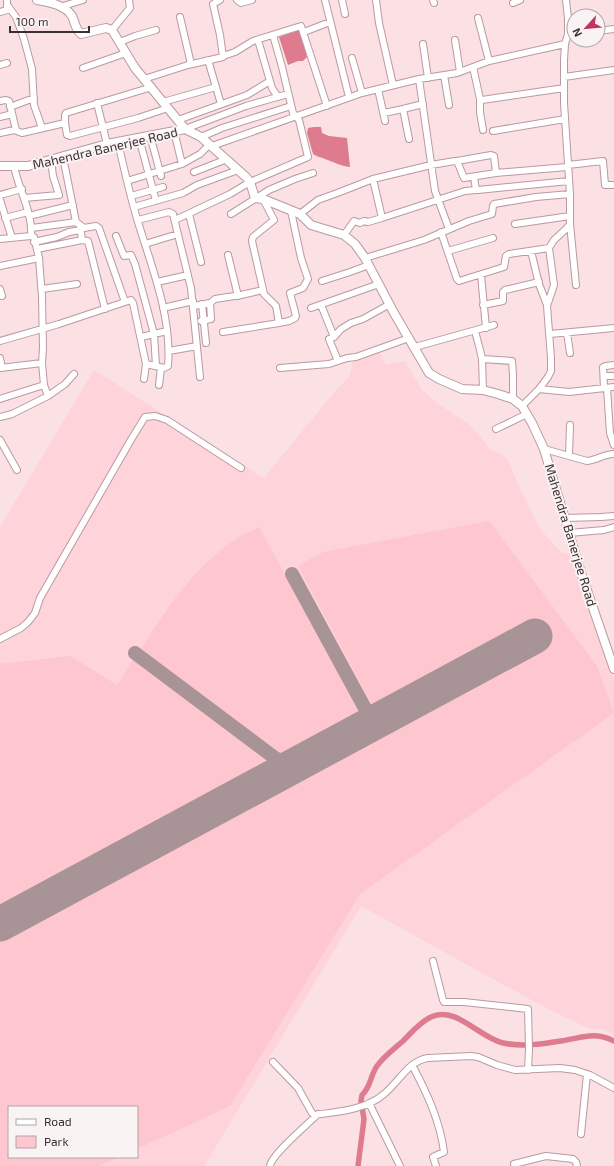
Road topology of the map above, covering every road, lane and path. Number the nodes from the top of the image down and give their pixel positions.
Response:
1 (37, 0) edge
2 (83, 0) edge
3 (129, 0) edge
4 (220, 0) edge
5 (237, 0) edge
6 (252, 0) edge
7 (325, 0) edge
8 (342, 0) edge
9 (376, 0) edge
10 (520, 0) edge
11 (49, 1) edge
12 (7, 3) edge
13 (513, 3) dead end
14 (60, 7) junction
15 (0, 12) edge
16 (345, 14) dead end
17 (180, 17) dead end
18 (478, 18) dead end
19 (330, 22) junction
20 (112, 30) junction
21 (156, 30) dead end
22 (304, 32) junction
23 (273, 35) junction
24 (258, 40) junction
25 (455, 40) dead end
26 (120, 42) junction
27 (423, 44) dead end
28 (565, 44) joint
29 (126, 53) junction
30 (223, 56) junction
31 (352, 58) dead end
32 (208, 60) junction
33 (489, 61) junction
34 (8, 63) dead end
35 (191, 64) junction
36 (0, 66) edge
37 (473, 67) junction
38 (83, 68) dead end
39 (614, 70) edge
40 (460, 72) junction
41 (444, 75) junction
42 (564, 77) junction
43 (144, 78) junction
44 (423, 79) junction
45 (270, 81) junction
46 (391, 86) junction
47 (152, 87) junction
48 (216, 87) junction
49 (564, 88) junction
50 (378, 89) junction
51 (362, 93) junction
52 (288, 94) junction
53 (278, 97) junction
54 (34, 98) junction
55 (349, 98) junction
56 (480, 99) junction
57 (0, 101) edge
58 (97, 103) junction
59 (222, 104) junction
60 (423, 104) junction
61 (166, 105) junction
62 (449, 105) dead end
63 (291, 106) junction
64 (327, 106) junction
65 (10, 107) junction
66 (403, 108) junction
67 (384, 113) junction
68 (12, 114) junction
69 (0, 117) edge
70 (295, 117) junction
71 (565, 119) junction
72 (178, 120) junction
73 (385, 121) dead end
74 (65, 123) junction
75 (103, 127) junction
76 (42, 128) junction
77 (185, 129) junction
78 (16, 130) junction
79 (483, 130) dead end
80 (174, 131) junction
81 (493, 131) dead end
82 (0, 133) edge
83 (150, 136) junction
84 (201, 137) junction
85 (139, 138) junction
86 (409, 139) dead end
87 (118, 142) junction
88 (107, 144) junction
89 (211, 146) junction
90 (63, 157) junction
91 (227, 159) junction
92 (51, 160) junction
93 (457, 161) junction
94 (182, 164) junction
95 (395, 165) dead end
96 (431, 165) junction
97 (0, 166) edge
98 (14, 166) junction
99 (568, 166) junction
100 (238, 170) junction
101 (194, 172) dead end
102 (313, 173) dead end
103 (397, 173) junction
104 (496, 173) junction
105 (148, 174) junction
106 (160, 174) junction
107 (474, 177) junction
108 (373, 179) junction
109 (127, 181) junction
110 (569, 181) junction
111 (250, 182) junction
112 (614, 185) edge
113 (163, 187) dead end
114 (22, 189) junction
115 (152, 190) junction
116 (476, 190) junction
117 (570, 194) junction
118 (0, 195) edge
119 (131, 196) junction
120 (24, 198) junction
121 (259, 199) junction
122 (0, 200) edge
123 (437, 200) junction
124 (156, 201) junction
125 (72, 205) junction
126 (134, 207) junction
127 (290, 211) junction
128 (28, 214) junction
129 (189, 214) junction
130 (231, 214) dead end
131 (300, 214) junction
132 (570, 216) junction
133 (6, 218) junction
134 (382, 218) junction
135 (138, 220) junction
136 (175, 220) junction
137 (515, 224) dead end
138 (570, 224) junction
139 (79, 226) junction
140 (32, 228) junction
141 (450, 229) junction
142 (441, 232) junction
143 (178, 234) junction
144 (344, 235) junction
145 (31, 236) junction
146 (116, 236) dead end
147 (12, 238) junction
148 (493, 238) dead end
149 (0, 239) edge
150 (82, 240) junction
151 (34, 242) junction
152 (145, 244) junction
153 (549, 248) junction
154 (37, 249) junction
155 (448, 251) junction
156 (531, 251) junction
157 (228, 254) dead end
158 (124, 256) junction
159 (38, 258) junction
160 (111, 260) junction
161 (367, 261) junction
162 (201, 262) dead end
163 (0, 266) edge
164 (188, 275) junction
165 (481, 275) junction
166 (157, 282) junction
167 (322, 282) dead end
168 (539, 282) junction
169 (77, 284) dead end
170 (379, 284) junction
171 (576, 285) dead end
172 (0, 288) edge
173 (42, 289) junction
174 (263, 290) junction
175 (2, 296) dead end
176 (238, 296) junction
177 (125, 302) junction
178 (193, 303) junction
179 (210, 303) junction
180 (202, 304) junction
181 (390, 304) junction
182 (321, 305) junction
183 (483, 305) junction
184 (547, 306) junction
185 (163, 308) junction
186 (311, 308) dead end
187 (105, 309) junction
188 (204, 321) junction
189 (195, 322) junction
190 (279, 323) junction
191 (494, 325) dead end
192 (42, 328) junction
193 (486, 328) junction
194 (614, 328) edge
195 (167, 331) junction
196 (474, 331) junction
197 (223, 332) dead end
198 (567, 333) junction
199 (154, 334) junction
200 (550, 334) junction
201 (141, 337) junction
202 (334, 337) junction
203 (409, 338) junction
204 (0, 341) edge
205 (206, 343) dead end
206 (198, 346) junction
207 (414, 348) junction
208 (169, 351) junction
209 (570, 353) dead end
210 (0, 358) edge
211 (482, 359) junction
212 (338, 361) junction
213 (42, 363) junction
214 (146, 364) junction
215 (614, 365) edge
216 (159, 367) junction
217 (1, 368) edge
218 (280, 368) dead end
219 (74, 374) dead end
220 (604, 376) junction
221 (614, 376) edge
222 (200, 377) dead end
223 (144, 379) dead end
224 (44, 385) junction
225 (159, 385) dead end
226 (609, 388) edge
227 (539, 389) junction
228 (483, 390) junction
229 (48, 396) junction
230 (0, 399) edge
231 (513, 399) junction
232 (521, 405) junction
233 (527, 414) junction
234 (0, 418) edge
235 (570, 425) dead end
236 (496, 429) dead end
237 (0, 440) edge
238 (614, 445) edge
239 (544, 449) junction
240 (614, 454) edge
241 (570, 456) junction
242 (240, 468) dead end
243 (17, 470) dead end
244 (614, 516) edge
245 (564, 518) junction
246 (614, 527) edge
247 (569, 533) junction
248 (0, 639) edge
249 (614, 669) edge
250 (433, 961) dead end
251 (273, 1062) dead end
252 (412, 1065) junction
253 (528, 1070) junction
254 (587, 1074) junction
255 (614, 1088) edge
256 (363, 1105) junction
257 (318, 1114) junction
258 (581, 1134) dead end
259 (530, 1163) edge
260 (514, 1164) dead end
261 (270, 1166) edge
262 (400, 1166) edge
263 (436, 1166) edge
264 (577, 1166) edge

1 - 11 street
2 - 14 street
3 - 20 street
4 - 30 street
5 - 6 street
7 - 19 street
8 - 16 street
9 - 46 street
10 - 13 street
11 - 14 street
12 - 15 street
12 - 54 street
14 - 20 street
17 - 35 street
18 - 33 street
19 - 22 street
19 - 55 street
20 - 26 street, Mahendra Banerjee Road
21 - 26 street
22 - 23 street
22 - 64 street
23 - 24 street
23 - 52 street
24 - 30 street
24 - 45 street
25 - 40 street
26 - 29 street, Mahendra Banerjee Road
27 - 44 street
28 - 33 street
28 - 42 street
29 - 38 street
29 - 43 street, Mahendra Banerjee Road
30 - 32 street
31 - 51 street
32 - 35 street
32 - 48 street
33 - 37 street
34 - 36 street
35 - 43 street
37 - 40 street
37 - 56 street
39 - 42 street
40 - 41 street
41 - 44 street
41 - 62 street
42 - 49 street
43 - 47 street, Mahendra Banerjee Road
44 - 46 street
44 - 60 street
45 - 53 street
45 - 59 street
46 - 50 street
47 - 58 street
47 - 61 street, Mahendra Banerjee Road
48 - 59 street
48 - 61 street
49 - 56 street
49 - 71 street
50 - 51 street
50 - 67 street
51 - 55 street
52 - 53 street
52 - 63 street
53 - 77 street
54 - 65 street
54 - 76 street
55 - 64 street
56 - 79 street
57 - 65 street
58 - 74 street
58 - 75 street
59 - 72 street
60 - 66 street
60 - 96 street
61 - 72 street, Mahendra Banerjee Road
61 - 75 street
63 - 70 street
63 - 84 street
64 - 70 street
65 - 68 street
66 - 67 street
66 - 86 street
67 - 73 street
68 - 69 street
68 - 78 street
70 - 89 street
70 - 111 street
71 - 81 street
71 - 99 street
72 - 77 street, Mahendra Banerjee Road
74 - 75 street
74 - 76 street
75 - 88 street
76 - 78 street
77 - 80 street, Mahendra Banerjee Road
77 - 84 street, Mahendra Banerjee Road
78 - 82 street
80 - 83 street, Mahendra Banerjee Road
80 - 94 street
83 - 85 street, Mahendra Banerjee Road
83 - 106 street
84 - 89 street, Mahendra Banerjee Road
85 - 87 street, Mahendra Banerjee Road
85 - 105 street
87 - 88 street, Mahendra Banerjee Road
87 - 109 street
88 - 90 street, Mahendra Banerjee Road
89 - 91 street, Mahendra Banerjee Road
89 - 94 street
90 - 92 street, Mahendra Banerjee Road
90 - 125 street
91 - 100 street, Mahendra Banerjee Road
91 - 101 street
92 - 98 street, Mahendra Banerjee Road
92 - 120 street
93 - 96 street
93 - 104 street
93 - 107 street
94 - 106 street
95 - 103 street
96 - 103 street
96 - 123 street
97 - 98 street, Mahendra Banerjee Road
98 - 114 street
99 - 104 street
99 - 110 street
99 - 112 street
100 - 111 street, Mahendra Banerjee Road
100 - 124 street
102 - 121 street
103 - 108 street
104 - 107 street
105 - 106 street
105 - 109 street
105 - 115 street
107 - 116 street
108 - 131 street
108 - 134 street
109 - 119 street
110 - 116 street
110 - 117 street
111 - 121 street, Mahendra Banerjee Road
111 - 129 street
113 - 115 street
114 - 118 street
114 - 120 street
115 - 119 street
115 - 124 street
116 - 123 street
117 - 132 street
117 - 141 street
119 - 126 street
120 - 128 street
121 - 127 street
121 - 130 street
121 - 174 street
122 - 133 street
123 - 134 street
123 - 141 street
124 - 126 street
125 - 128 street
125 - 139 street
126 - 135 street
127 - 131 street
127 - 190 street
128 - 133 street
128 - 140 street
129 - 136 street
129 - 162 street
131 - 144 street
132 - 137 street
132 - 138 street
133 - 147 street
134 - 144 street
135 - 136 street
135 - 152 street
136 - 143 street
138 - 153 street
138 - 171 street
139 - 140 street
139 - 150 street
139 - 151 street
139 - 160 street
140 - 145 street
141 - 142 street
142 - 155 street
142 - 161 street
143 - 152 street
143 - 164 street
144 - 161 street
145 - 147 street
145 - 151 street
146 - 158 street
147 - 149 street
148 - 155 street
150 - 154 street
150 - 187 street
151 - 154 street
152 - 166 street
153 - 156 street
153 - 184 street
154 - 159 street
155 - 165 street
156 - 165 street
156 - 168 street
157 - 176 street
158 - 160 street
158 - 199 street
159 - 163 street
159 - 173 street
160 - 177 street
161 - 167 street
161 - 170 street
164 - 166 street
164 - 178 street
165 - 183 street
166 - 185 street
168 - 183 street
168 - 184 street
169 - 173 street
170 - 181 street
170 - 182 street
172 - 175 street
173 - 192 street
174 - 176 street
174 - 190 street
176 - 179 street
177 - 187 street
177 - 201 street
178 - 180 street
178 - 185 street
178 - 189 street
179 - 180 street
179 - 188 street
180 - 188 street
181 - 202 street
181 - 203 street
182 - 186 street
182 - 202 street
183 - 193 street
184 - 200 street
185 - 195 street
187 - 192 street
188 - 189 street
188 - 205 street
189 - 206 street
190 - 197 street
191 - 193 street
192 - 204 street
192 - 213 street
193 - 196 street
194 - 198 street
195 - 199 street
195 - 208 street
196 - 207 street
196 - 211 street
198 - 200 street
198 - 209 street
199 - 201 street
199 - 216 street
200 - 227 street
201 - 214 street
202 - 212 street
203 - 207 street
203 - 212 street
206 - 208 street
206 - 222 street
207 - 228 street
208 - 216 street
210 - 217 street
211 - 228 street
211 - 231 street
212 - 218 street
213 - 217 street
213 - 224 street
214 - 216 street
214 - 223 street
215 - 220 street
216 - 225 street
219 - 229 street
220 - 221 street
220 - 226 street
224 - 229 street
224 - 230 street
226 - 227 street
226 - 238 street
227 - 232 street
228 - 231 street
229 - 234 street
231 - 232 street
232 - 233 street, Mahendra Banerjee Road
233 - 236 street
233 - 239 street, Mahendra Banerjee Road
235 - 241 street
237 - 243 street
239 - 241 street
239 - 245 street, Mahendra Banerjee Road
240 - 241 street
242 - 248 street
244 - 245 street
245 - 247 street, Mahendra Banerjee Road
246 - 247 street
247 - 249 street, Mahendra Banerjee Road
250 - 253 street
251 - 257 street
252 - 253 street
252 - 256 street
252 - 263 street
253 - 254 street
254 - 255 street
254 - 258 street
256 - 257 street
256 - 262 street
257 - 261 street
259 - 260 street
259 - 264 street

